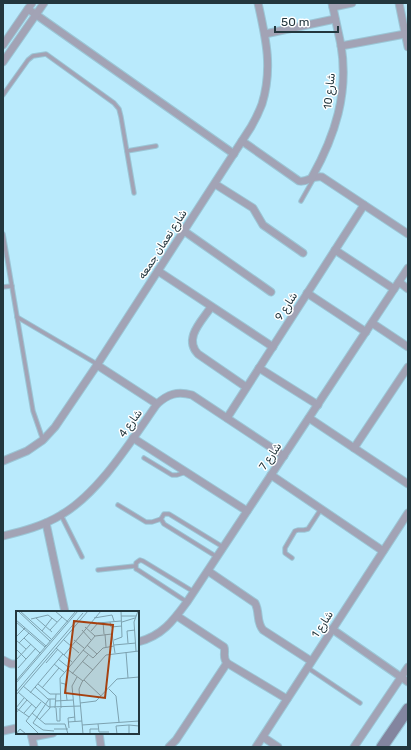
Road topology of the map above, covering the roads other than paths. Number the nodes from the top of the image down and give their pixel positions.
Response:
1 (44, 3) edge
2 (258, 3) edge
3 (352, 3) edge
4 (399, 3) edge
5 (332, 5) edge
6 (30, 6) edge
7 (36, 15) junction
8 (335, 19) junction
9 (264, 34) junction
10 (405, 34) junction
11 (3, 45) edge
12 (341, 46) junction
13 (408, 47) edge
14 (3, 62) edge
15 (3, 95) edge
16 (242, 141) junction
17 (156, 146) dead end
18 (127, 151) junction
19 (234, 154) junction
20 (314, 177) junction
21 (215, 184) junction
22 (134, 193) dead end
23 (300, 201) dead end
24 (364, 205) junction
25 (184, 231) junction
26 (3, 234) edge
27 (408, 234) edge
28 (335, 250) junction
29 (303, 253) dead end
30 (408, 268) edge
31 (158, 271) junction
32 (399, 282) junction
33 (12, 286) junction
34 (3, 287) edge
35 (394, 289) junction
36 (408, 289) edge
37 (271, 292) dead end
38 (307, 293) junction
39 (211, 307) junction
40 (17, 317) junction
41 (372, 323) junction
42 (366, 332) junction
43 (273, 347) junction
44 (408, 347) edge
45 (97, 365) junction
46 (408, 367) edge
47 (259, 368) junction
48 (246, 387) junction
49 (157, 404) junction
50 (318, 405) junction
51 (227, 418) junction
52 (309, 418) junction
53 (133, 438) junction
54 (42, 440) junction
55 (354, 448) junction
56 (284, 456) junction
57 (144, 458) dead end
58 (3, 461) edge
59 (186, 472) junction
60 (271, 475) junction
61 (408, 484) edge
62 (118, 505) dead end
63 (322, 509) junction
64 (247, 511) junction
65 (408, 513) edge
66 (61, 516) junction
67 (161, 519) junction
68 (46, 523) junction
69 (3, 536) edge
70 (223, 547) junction
71 (383, 551) junction
72 (82, 557) dead end
73 (217, 557) junction
74 (292, 558) dead end
75 (135, 566) junction
76 (98, 570) dead end
77 (208, 571) junction
78 (194, 592) junction
79 (187, 602) junction
80 (65, 611) edge
81 (177, 616) junction
82 (332, 629) junction
83 (139, 642) edge
84 (3, 660) edge
85 (226, 663) junction
86 (16, 664) edge
87 (309, 664) junction
88 (408, 667) edge
89 (401, 678) junction
90 (408, 682) edge
91 (287, 699) junction
92 (360, 703) dead end
93 (408, 709) edge
94 (16, 728) edge
95 (3, 731) edge
96 (42, 734) edge
97 (99, 734) edge
98 (31, 735) edge
99 (263, 737) junction
100 (34, 747) edge
101 (101, 747) edge
102 (170, 747) edge
103 (256, 747) edge
104 (278, 747) edge
105 (354, 747) edge
106 (382, 747) edge

1 - 7 street
2 - 9 street, شارع نعمان جمعه
3 - 5 street
4 - 10 street
5 - 8 street, شارع 10
6 - 7 street
6 - 11 street
7 - 14 street
7 - 19 street
8 - 9 street
8 - 12 street, شارع 10
9 - 16 street, شارع نعمان جمعه
10 - 12 street
10 - 13 street
12 - 20 street, شارع 10
15 - 18 lane
16 - 19 street, شارع نعمان جمعه
16 - 20 street
17 - 18 lane
18 - 22 lane
19 - 21 street, شارع نعمان جمعه
20 - 23 lane
20 - 24 street
21 - 25 street, شارع نعمان جمعه
21 - 29 street
24 - 27 street
24 - 28 street, شارع 9
25 - 31 street, شارع نعمان جمعه
25 - 37 street
26 - 33 lane
28 - 35 street
28 - 38 street, شارع 9
30 - 32 street, شارع 7
31 - 39 street
31 - 45 street, شارع نعمان جمعه
32 - 35 street, شارع 7
32 - 36 street
33 - 34 lane
33 - 40 lane
35 - 41 street, شارع 7
38 - 42 street
38 - 43 street, شارع 9
39 - 43 street
39 - 48 street
40 - 45 lane
40 - 54 lane
41 - 42 street, شارع 7
41 - 44 street
42 - 50 street, شارع 7
43 - 47 street, شارع 9
45 - 49 street
45 - 54 street, شارع نعمان جمعه
46 - 55 street
47 - 48 street, شارع 9
47 - 50 street
48 - 51 street, شارع 9
49 - 51 street, شارع 4
49 - 53 street, شارع 4
50 - 52 street, شارع 7
51 - 56 street, شارع 4
52 - 55 street
52 - 56 street, شارع 7
53 - 59 street
53 - 66 street, شارع 4
54 - 58 street, شارع نعمان جمعه
55 - 61 street
56 - 60 street, شارع 7
57 - 59 lane
59 - 64 street
60 - 63 street
60 - 64 street, شارع 7
62 - 67 lane
63 - 71 street
63 - 74 lane
64 - 70 street, شارع 7
65 - 71 street, شارع 1
66 - 68 street, شارع 4
66 - 72 lane
67 - 70 lane
67 - 73 lane
68 - 69 street, شارع 4
68 - 80 street
70 - 73 street, شارع 7
71 - 82 street, شارع 1
73 - 77 street, شارع 7
75 - 76 lane
75 - 78 lane
75 - 79 lane
77 - 78 street, شارع 7
77 - 87 street
78 - 79 street, شارع 7
79 - 81 street, شارع 7
81 - 83 street, شارع 7
81 - 85 street
82 - 87 street, شارع 1
82 - 89 street
84 - 86 street
85 - 91 street
85 - 102 street
87 - 91 street, شارع 1
87 - 92 lane
88 - 89 street
89 - 90 street
89 - 105 street
91 - 99 street, شارع 1
93 - 106 street
94 - 95 street
96 - 98 street
97 - 101 street
98 - 100 street
99 - 103 street, شارع 1
99 - 104 street

